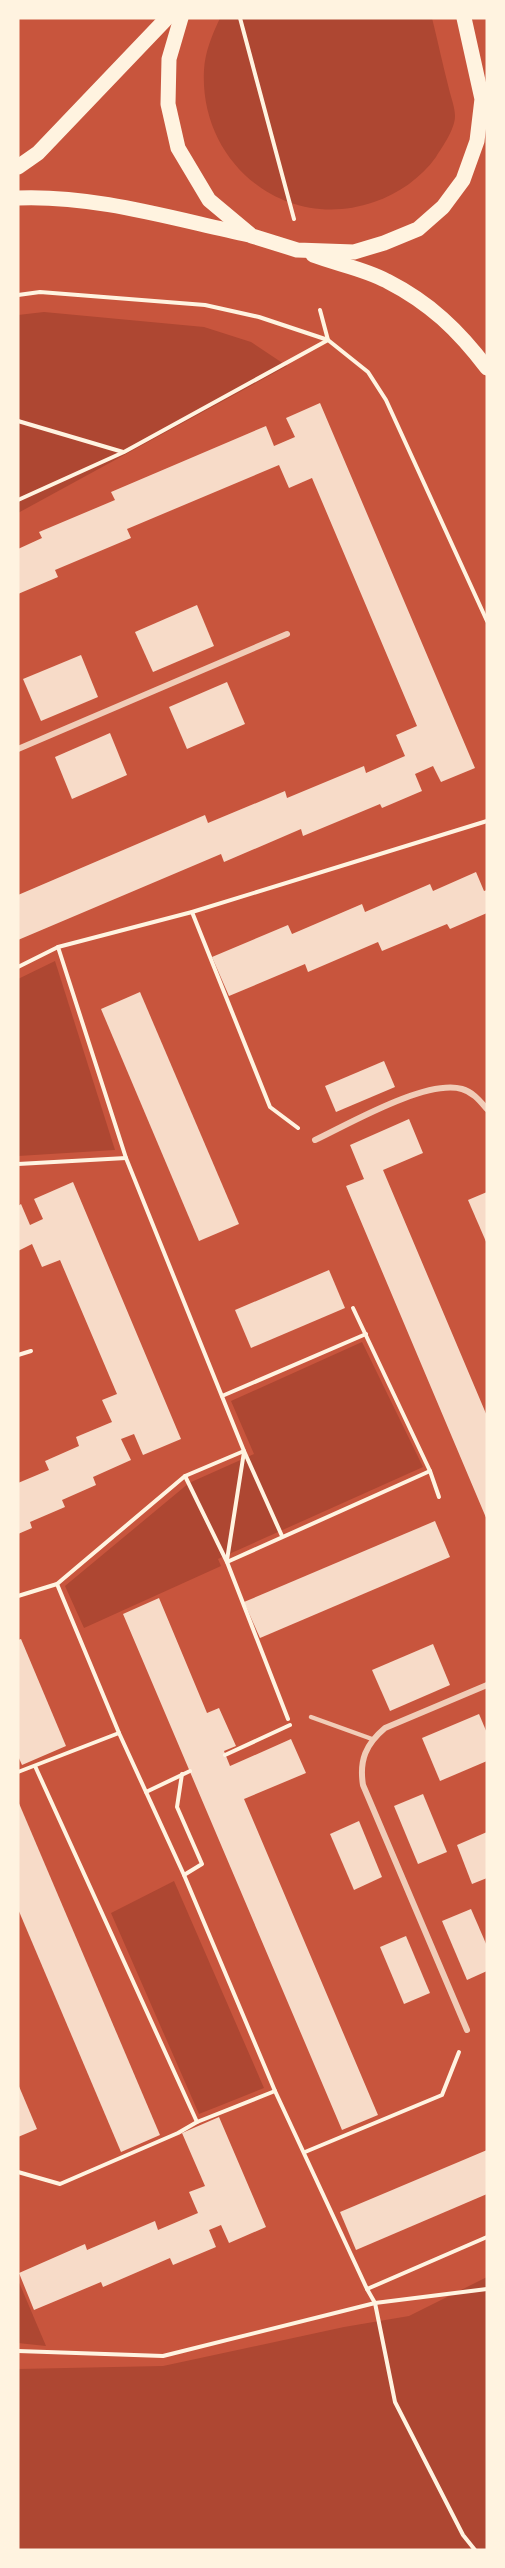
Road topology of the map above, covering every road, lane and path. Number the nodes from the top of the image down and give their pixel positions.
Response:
1 (167, 18) edge
2 (181, 18) edge
3 (240, 18) edge
4 (464, 18) edge
5 (482, 99) junction
6 (487, 117) edge
7 (18, 167) edge
8 (18, 198) edge
9 (295, 223) dead end
10 (252, 236) junction
11 (297, 250) junction
12 (18, 295) edge
13 (320, 310) dead end
14 (328, 340) junction
15 (487, 368) edge
16 (18, 422) edge
17 (124, 452) junction
18 (18, 500) edge
19 (487, 621) edge
20 (287, 634) dead end
21 (18, 749) edge
22 (487, 821) edge
23 (192, 912) junction
24 (58, 947) junction
25 (18, 967) edge
26 (487, 1109) edge
27 (315, 1140) joint
28 (126, 1158) junction
29 (18, 1164) edge
30 (353, 1308) dead end
31 (366, 1334) junction
32 (31, 1351) dead end
33 (18, 1355) edge
34 (222, 1396) junction
35 (244, 1451) junction
36 (430, 1471) junction
37 (185, 1476) junction
38 (439, 1497) dead end
39 (282, 1536) junction
40 (227, 1562) junction
41 (57, 1584) junction
42 (18, 1596) edge
43 (487, 1685) edge
44 (311, 1717) joint
45 (290, 1725) junction
46 (119, 1733) junction
47 (372, 1739) junction
48 (225, 1755) dead end
49 (35, 1766) junction
50 (190, 1771) dead end
51 (18, 1773) edge
52 (182, 1774) junction
53 (146, 1792) junction
54 (184, 1875) junction
55 (468, 2030) joint
56 (275, 2091) junction
57 (197, 2122) junction
58 (305, 2152) junction
59 (18, 2172) edge
60 (487, 2237) edge
61 (367, 2289) junction
62 (487, 2289) edge
63 (375, 2303) junction
64 (18, 2351) edge
65 (475, 2550) edge

1 - 7 main road
2 - 10 main road
3 - 9 path
4 - 5 main road
5 - 6 main road
5 - 11 main road
8 - 10 main road
10 - 11 main road
11 - 15 main road
12 - 14 path
13 - 14 path
14 - 17 path
14 - 19 path
16 - 17 path
17 - 18 path
20 - 21 street
22 - 23 path
23 - 24 path
23 - 27 path
24 - 25 path
24 - 28 path
26 - 27 street
28 - 29 path
28 - 34 path
30 - 31 path
31 - 34 path
31 - 36 path
32 - 33 path
34 - 35 path
35 - 37 path
35 - 39 path
35 - 40 path
36 - 38 path
36 - 39 path
37 - 40 path
37 - 41 path
39 - 40 path
40 - 45 path
41 - 42 path
41 - 46 path
43 - 47 street
44 - 45 path
44 - 47 lane
45 - 48 path
46 - 49 path
46 - 53 path
47 - 55 street
49 - 51 path
49 - 57 path
50 - 52 path
52 - 53 path
52 - 54 path
53 - 54 path
54 - 56 path
55 - 58 path
56 - 57 path
56 - 58 path
57 - 59 path
58 - 61 path
60 - 61 path
61 - 63 path
62 - 63 path
63 - 64 path
63 - 65 path

